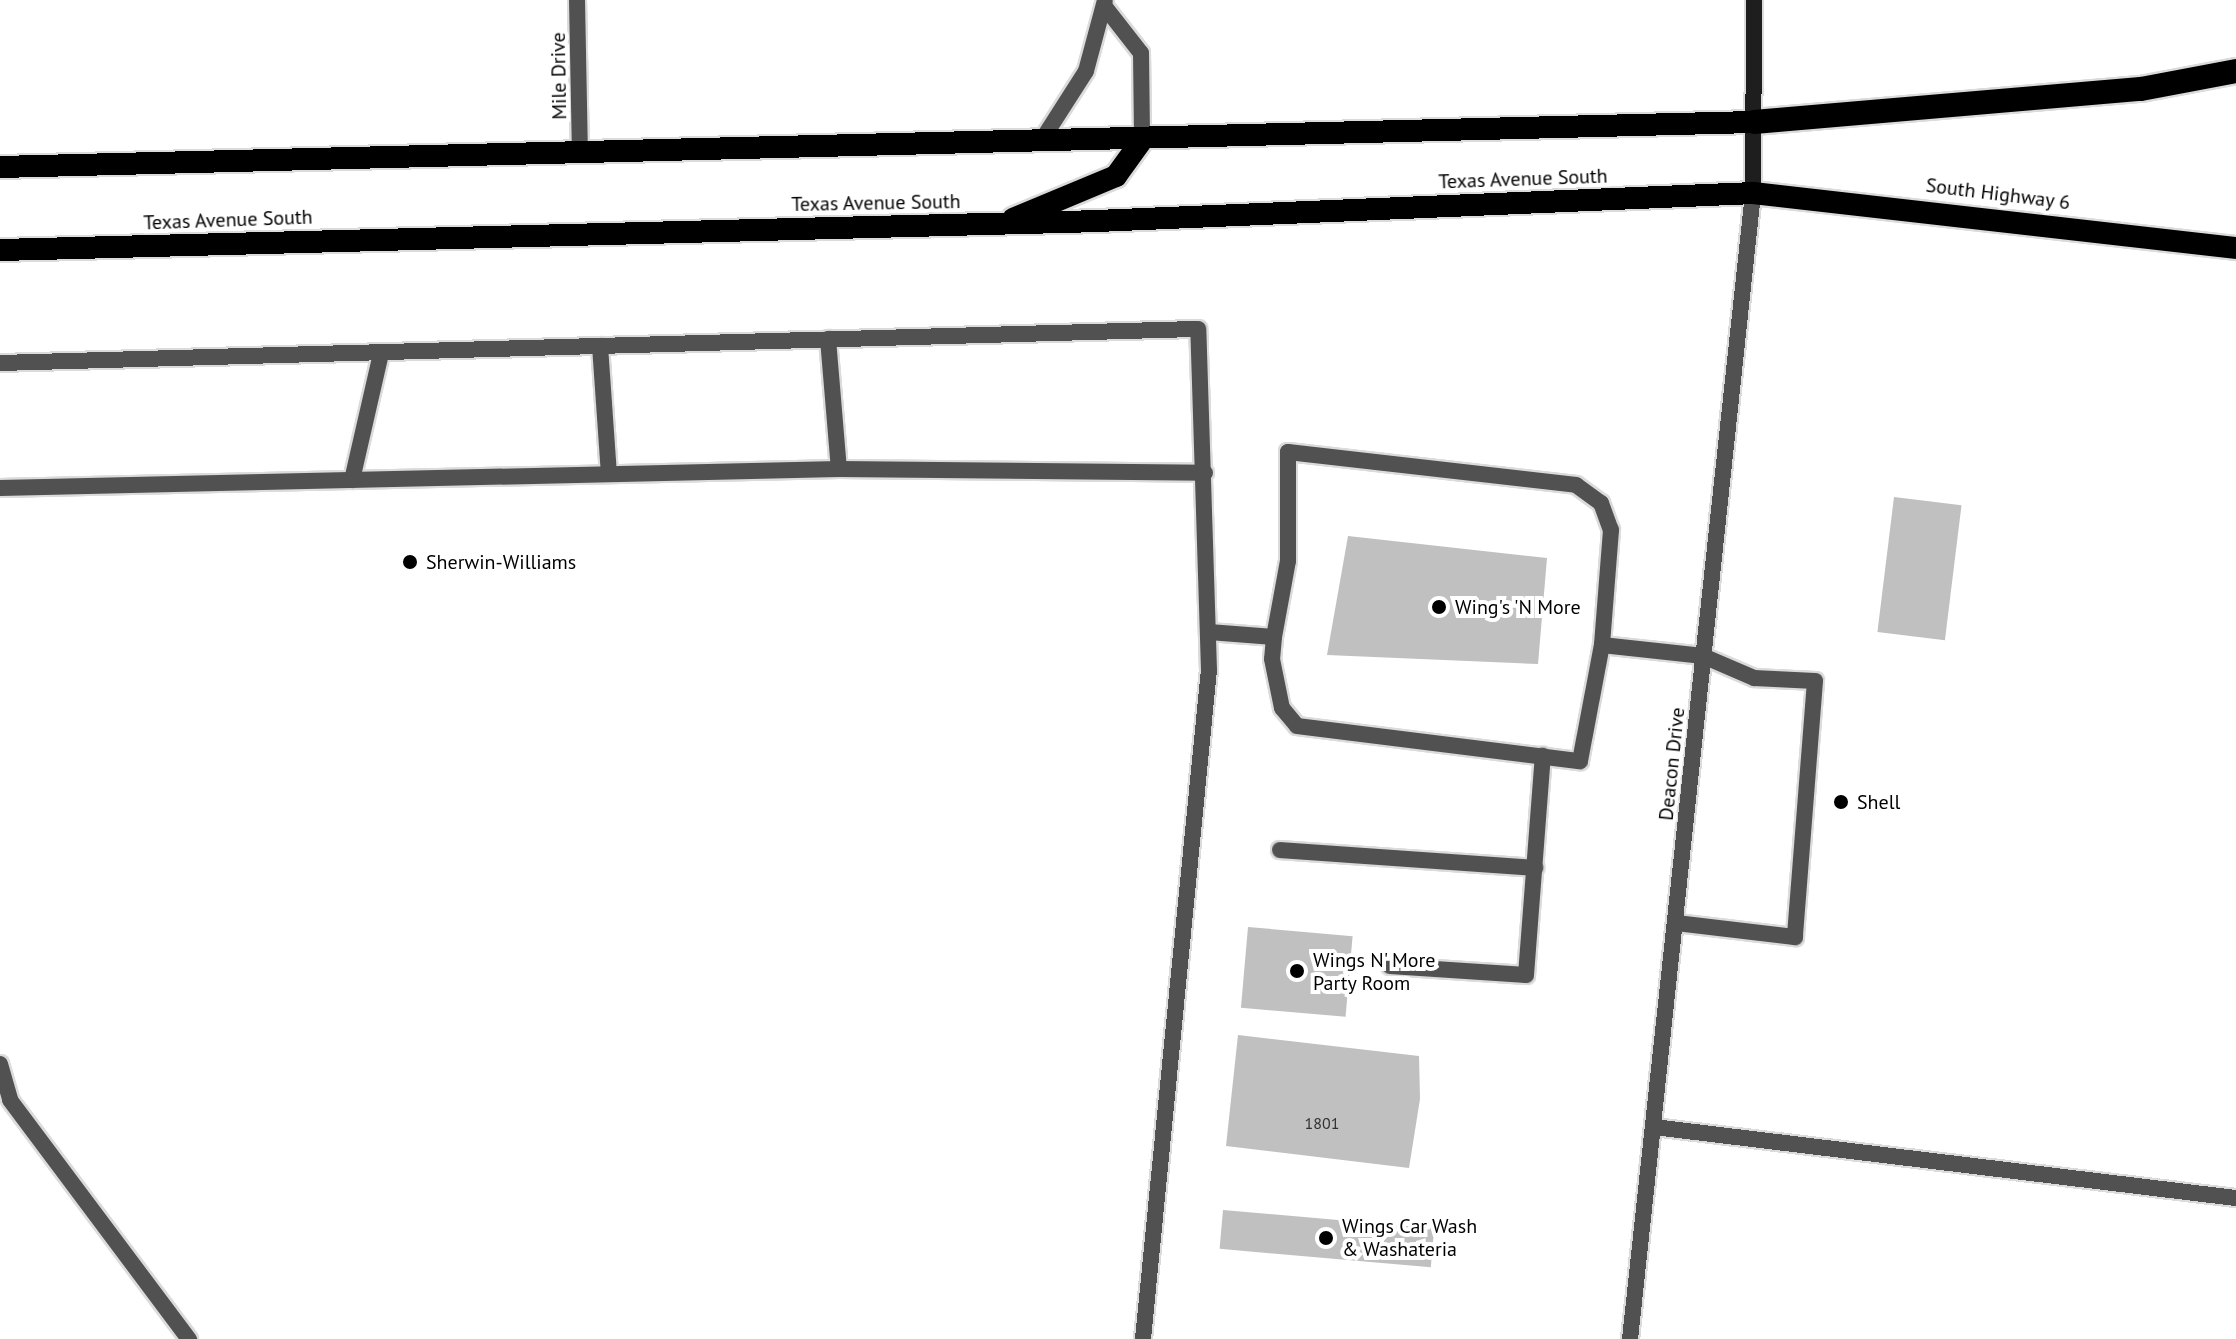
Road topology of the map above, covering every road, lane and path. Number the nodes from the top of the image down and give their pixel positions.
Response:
1 (577, 0) edge
2 (1754, 0) edge
3 (1105, 3) edge
4 (2236, 71) edge
5 (1754, 122) junction
6 (1142, 140) junction
7 (1040, 143) junction
8 (580, 151) junction
9 (3, 169) edge
10 (1753, 193) junction
11 (1001, 224) junction
12 (2236, 248) edge
13 (0, 250) edge
14 (828, 339) junction
15 (600, 346) junction
16 (381, 353) junction
17 (0, 363) edge
18 (839, 469) junction
19 (1205, 473) junction
20 (609, 474) junction
21 (352, 480) junction
22 (0, 488) edge
23 (1209, 632) junction
24 (1274, 637) junction
25 (1602, 645) junction
26 (1703, 656) junction
27 (1543, 756) junction
28 (1280, 850) dead end
29 (1535, 868) junction
30 (1676, 923) junction
31 (1390, 966) dead end
32 (0, 1064) edge
33 (1654, 1127) junction
34 (2236, 1198) edge
35 (189, 1339) edge
36 (1143, 1339) edge
37 (1630, 1339) edge

1 - 8 street, Mile Drive
2 - 5 main road
3 - 6 street
3 - 7 street
4 - 5 highway
5 - 6 highway
5 - 10 main road
6 - 7 highway
6 - 11 highway
7 - 8 highway
8 - 9 highway
10 - 11 highway, Texas Avenue South
10 - 12 highway, South Highway 6
10 - 26 street, Deacon Drive
11 - 13 highway, Texas Avenue South
14 - 15 street
14 - 18 street
14 - 19 street
15 - 16 street
15 - 20 street
16 - 17 street
16 - 21 street
18 - 19 street
18 - 20 street
19 - 23 street
20 - 21 street
21 - 22 street
23 - 24 street
23 - 36 street
24 - 25 street
24 - 27 street
25 - 26 street
25 - 27 street
26 - 30 street, Deacon Drive
26 - 30 street
27 - 29 street
28 - 29 street
29 - 31 street
30 - 33 street, Deacon Drive
32 - 35 street
33 - 34 street
33 - 37 street, Deacon Drive

